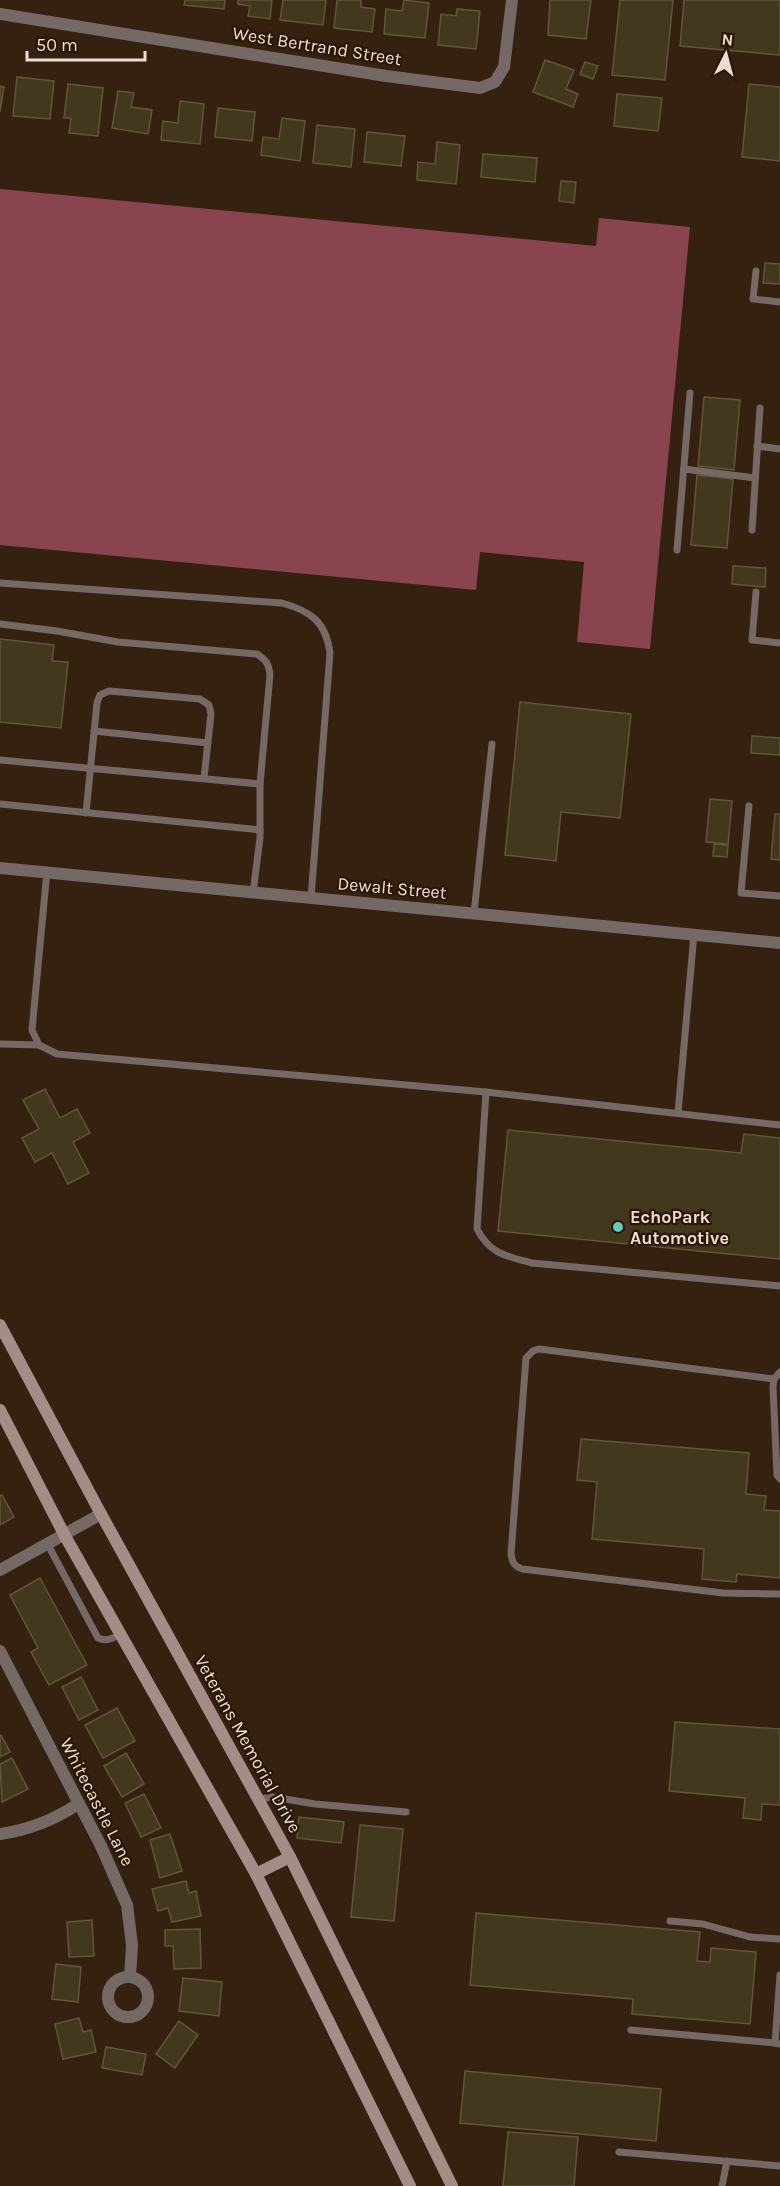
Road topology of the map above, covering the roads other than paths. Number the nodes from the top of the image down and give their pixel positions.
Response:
1 (512, 0) edge
2 (0, 14) edge
3 (756, 271) dead end
4 (780, 302) edge
5 (690, 393) dead end
6 (760, 408) dead end
7 (757, 446) junction
8 (780, 449) edge
9 (684, 469) junction
10 (755, 478) junction
11 (752, 530) dead end
12 (677, 550) dead end
13 (0, 583) edge
14 (756, 592) dead end
15 (0, 624) edge
16 (780, 642) edge
17 (94, 731) junction
18 (208, 743) junction
19 (492, 744) dead end
20 (0, 760) edge
21 (90, 768) junction
22 (204, 778) junction
23 (260, 784) junction
24 (0, 804) edge
25 (749, 806) dead end
26 (86, 813) junction
27 (260, 830) junction
28 (0, 868) edge
29 (47, 872) junction
30 (253, 893) junction
31 (780, 896) edge
32 (311, 898) junction
33 (474, 913) junction
34 (694, 934) junction
35 (780, 943) edge
36 (0, 1044) edge
37 (39, 1045) junction
38 (486, 1092) junction
39 (678, 1113) junction
40 (780, 1125) edge
41 (780, 1286) edge
42 (0, 1325) edge
43 (780, 1372) edge
44 (774, 1379) junction
45 (0, 1410) edge
46 (780, 1479) edge
47 (101, 1514) junction
48 (65, 1536) junction
49 (48, 1545) junction
50 (0, 1570) edge
51 (780, 1594) edge
52 (120, 1634) junction
53 (0, 1651) edge
54 (258, 1799) junction
55 (78, 1804) junction
56 (406, 1812) dead end
57 (0, 1834) edge
58 (290, 1857) junction
59 (256, 1874) junction
60 (670, 1921) dead end
61 (780, 1939) edge
62 (780, 1975) edge
63 (130, 1977) dead end
64 (631, 2030) dead end
65 (777, 2043) edge
66 (619, 2152) dead end
67 (727, 2161) junction
68 (780, 2166) edge
69 (410, 2186) edge
70 (452, 2186) edge
71 (722, 2186) edge

1 - 2 street, West Bertrand Street
3 - 4 lane
5 - 9 lane
6 - 7 lane
7 - 8 lane
7 - 10 lane
9 - 10 lane
9 - 12 lane
10 - 11 lane
13 - 32 lane
14 - 16 lane
15 - 23 lane
17 - 18 lane
17 - 18 lane
17 - 21 lane
18 - 22 lane
19 - 33 lane
20 - 21 lane
21 - 22 lane
21 - 26 lane
22 - 23 lane
23 - 27 lane
24 - 26 lane
25 - 31 lane
26 - 27 lane
27 - 30 lane
28 - 29 street, Dewalt Street
29 - 30 street, Dewalt Street
29 - 37 lane
30 - 32 street, Dewalt Street
32 - 33 street, Dewalt Street
33 - 34 street, Dewalt Street
34 - 35 street, Dewalt Street
34 - 39 lane
36 - 37 lane
37 - 38 lane
38 - 39 lane
38 - 41 lane
39 - 40 lane
42 - 47 main road, Veterans Memorial Drive
43 - 44 lane
44 - 46 lane
44 - 51 lane
45 - 48 main road
47 - 48 street
47 - 54 main road, Veterans Memorial Drive
48 - 49 street
48 - 52 main road
49 - 50 street
49 - 52 lane
52 - 59 main road
53 - 55 street, Whitecastle Lane
54 - 56 lane
54 - 58 main road, Veterans Memorial Drive
55 - 57 street
55 - 63 street, Whitecastle Lane
58 - 59 main road
58 - 70 main road, Veterans Memorial Drive
59 - 69 main road
60 - 61 lane
62 - 65 lane
64 - 65 lane
66 - 67 lane
67 - 68 lane
67 - 71 lane

